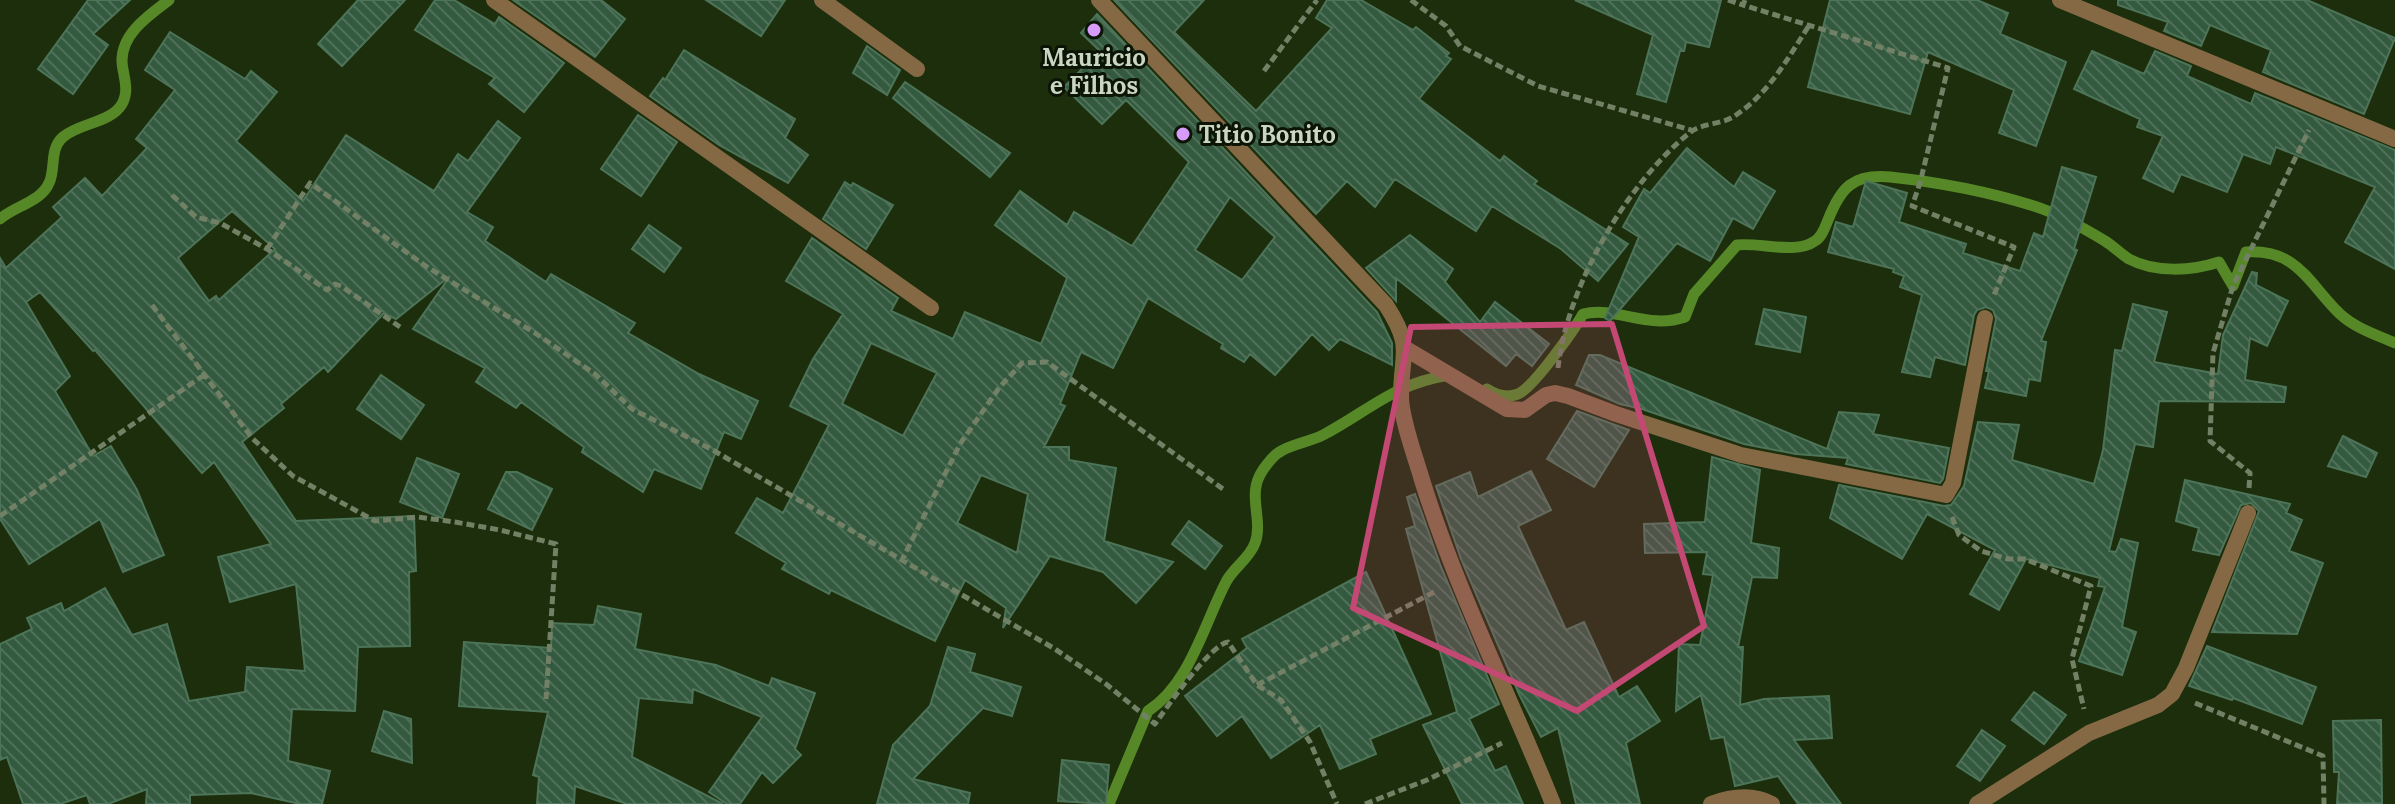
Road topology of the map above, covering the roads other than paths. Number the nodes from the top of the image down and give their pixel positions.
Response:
1 (494, 0) edge
2 (822, 0) edge
3 (1099, 0) edge
4 (2060, 0) edge
5 (917, 69) dead end
6 (2395, 139) edge
7 (931, 308) dead end
8 (1985, 318) road end
9 (1406, 349) junction
10 (2248, 513) road end
11 (1553, 804) edge
12 (1711, 804) edge
13 (1772, 804) edge
14 (1977, 804) edge

1 - 7 street
2 - 5 street
3 - 9 street
4 - 6 street
8 - 9 street
9 - 11 street
10 - 14 street
12 - 13 street

